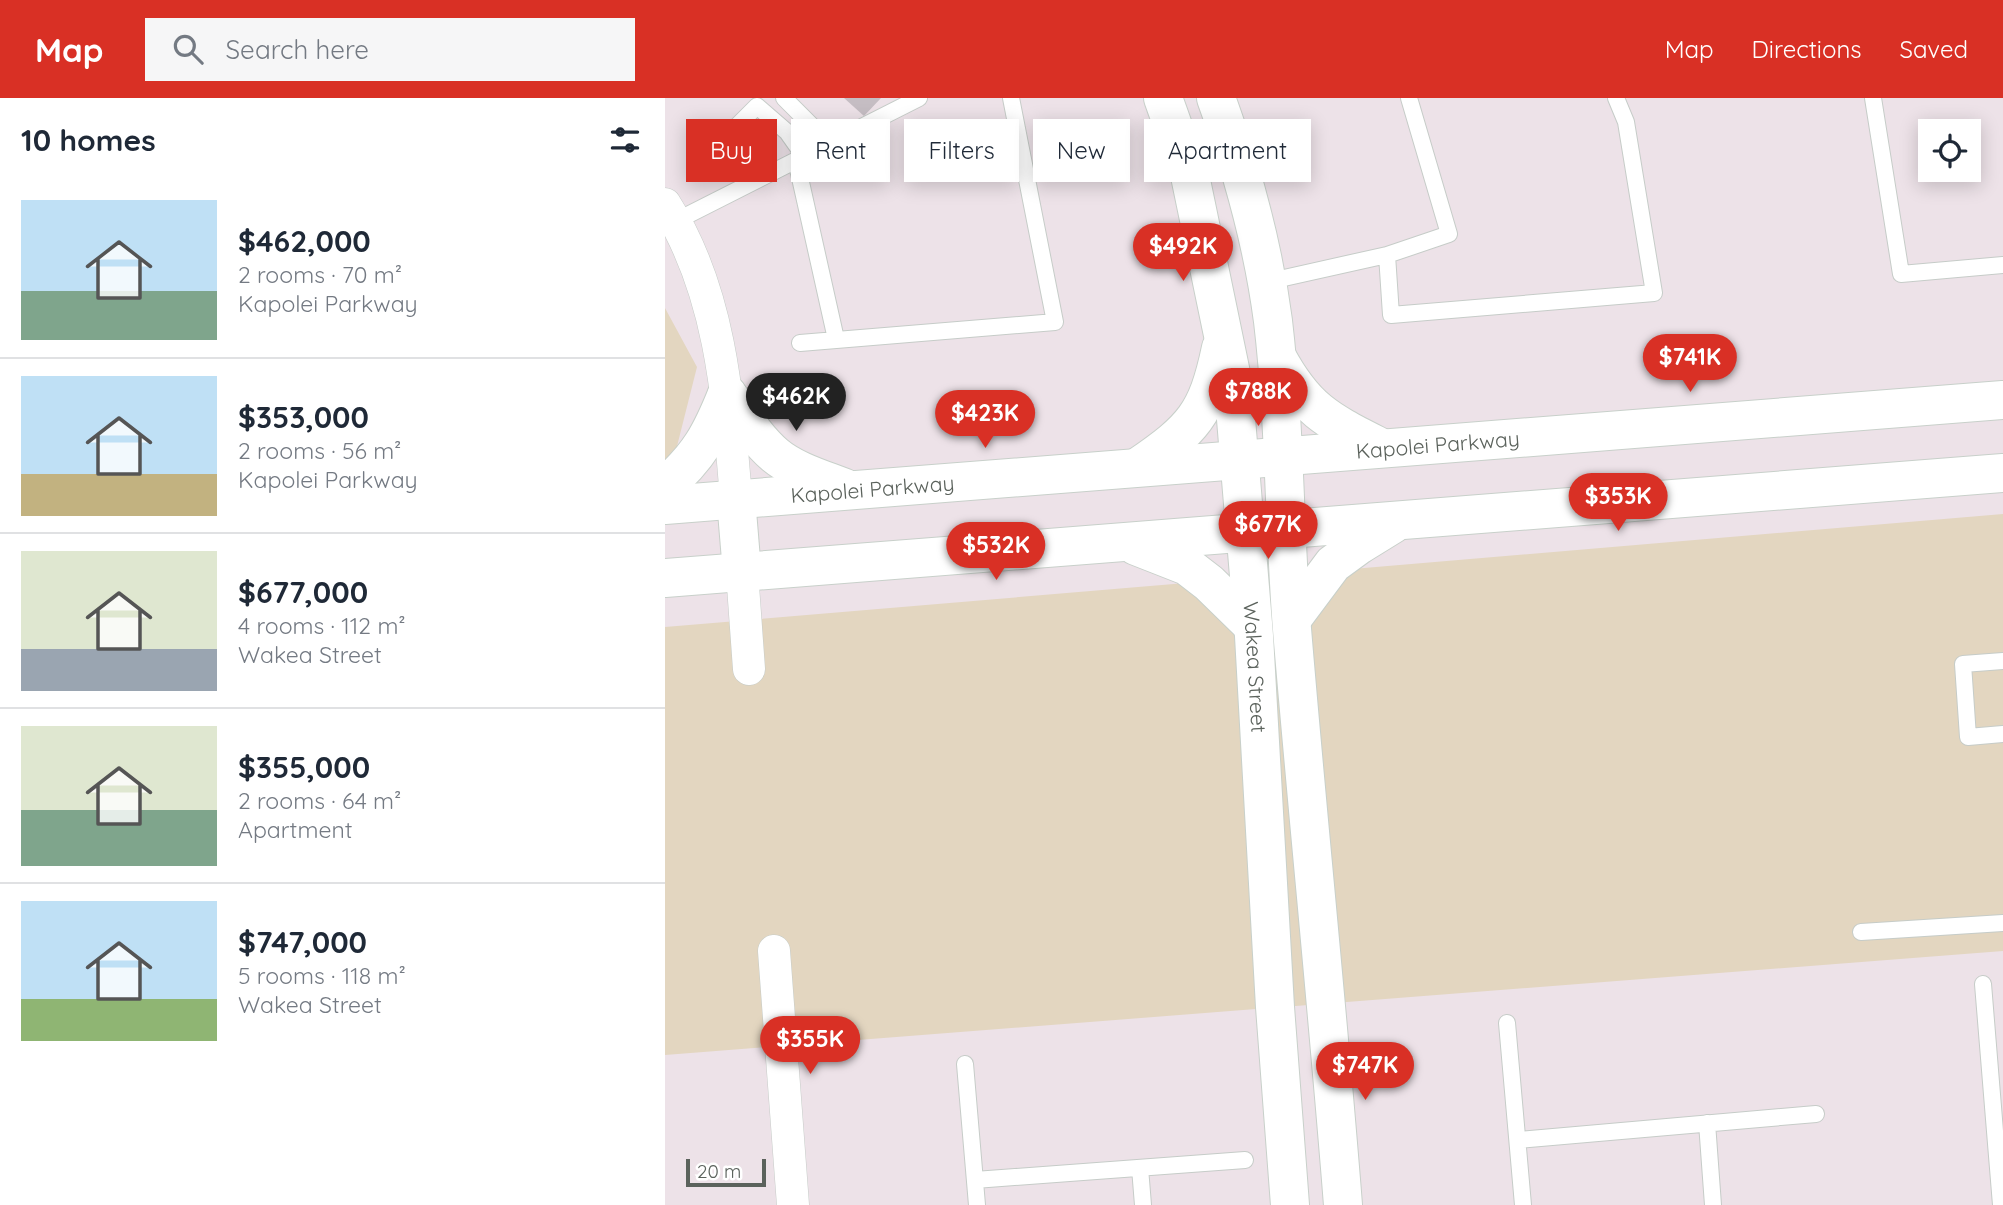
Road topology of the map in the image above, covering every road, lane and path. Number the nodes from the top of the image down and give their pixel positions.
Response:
1 (784, 98) edge
2 (919, 98) edge
3 (1011, 98) edge
4 (1163, 98) edge
5 (1216, 98) edge
6 (1409, 98) edge
7 (1616, 98) edge
8 (1873, 98) edge
9 (744, 119) edge
10 (772, 119) edge
11 (805, 119) edge
12 (877, 119) edge
13 (777, 123) edge
14 (791, 140) edge
15 (791, 162) edge
16 (805, 182) edge
17 (670, 213) edge
18 (1387, 255) junction
19 (2003, 265) edge
20 (1266, 282) junction
21 (836, 339) junction
22 (1223, 340) junction
23 (800, 343) dead end
24 (1276, 355) junction
25 (727, 394) junction
26 (2003, 400) edge
27 (1382, 448) junction
28 (1282, 456) junction
29 (1239, 459) junction
30 (1137, 467) junction
31 (2003, 473) edge
32 (665, 486) edge
33 (851, 490) junction
34 (736, 499) junction
35 (665, 505) edge
36 (1397, 521) junction
37 (1287, 530) junction
38 (1245, 533) junction
39 (1128, 542) junction
40 (741, 572) junction
41 (665, 578) edge
42 (1292, 625) junction
43 (1253, 631) junction
44 (2003, 661) edge
45 (749, 669) dead end
46 (2003, 734) edge
47 (2003, 923) edge
48 (1861, 932) dead end
49 (774, 951) dead end
50 (1983, 984) dead end
51 (1507, 1023) dead end
52 (965, 1064) dead end
53 (1998, 1095) edge
54 (1816, 1114) dead end
55 (1707, 1123) junction
56 (1518, 1140) junction
57 (1245, 1160) dead end
58 (1140, 1168) junction
59 (975, 1180) junction
60 (793, 1205) edge
61 (977, 1205) edge
62 (1143, 1205) edge
63 (1290, 1205) edge
64 (1343, 1205) edge
65 (1523, 1205) edge
66 (1713, 1205) edge
67 (2001, 1205) edge

1 - 11 lane
2 - 12 lane
3 - 21 lane
4 - 22 main road, Wakea Street
5 - 20 main road, Wakea Street
6 - 18 lane
7 - 18 lane
8 - 19 lane
9 - 10 lane
13 - 14 lane
15 - 17 lane
16 - 21 lane
17 - 25 street
18 - 20 lane
20 - 24 main road, Wakea Street
21 - 23 lane
22 - 29 main road, Wakea Street
22 - 30 main road
24 - 27 main road
24 - 28 main road, Wakea Street
25 - 32 main road
25 - 33 main road
25 - 34 street
26 - 27 main road, Kapolei Parkway
27 - 28 main road, Kapolei Parkway
28 - 29 main road, Kapolei Parkway
28 - 37 main road, Wakea Street
29 - 30 main road, Kapolei Parkway
29 - 38 main road, Wakea Street
30 - 33 main road, Kapolei Parkway
31 - 36 main road
33 - 34 main road, Kapolei Parkway
34 - 35 main road, Kapolei Parkway
34 - 40 main road
36 - 37 main road
36 - 42 main road
37 - 38 main road
37 - 42 main road, Wakea Street
38 - 39 main road
38 - 43 main road, Wakea Street
39 - 40 main road
39 - 43 main road
40 - 41 main road
40 - 45 street
42 - 64 main road, Wakea Street
43 - 63 main road, Wakea Street
44 - 46 lane
47 - 48 lane
49 - 60 street
50 - 53 lane
51 - 56 lane
52 - 59 lane
53 - 67 lane
54 - 55 lane
55 - 56 lane
55 - 66 lane
56 - 65 lane
57 - 58 lane
58 - 59 lane
58 - 62 lane
59 - 61 lane

